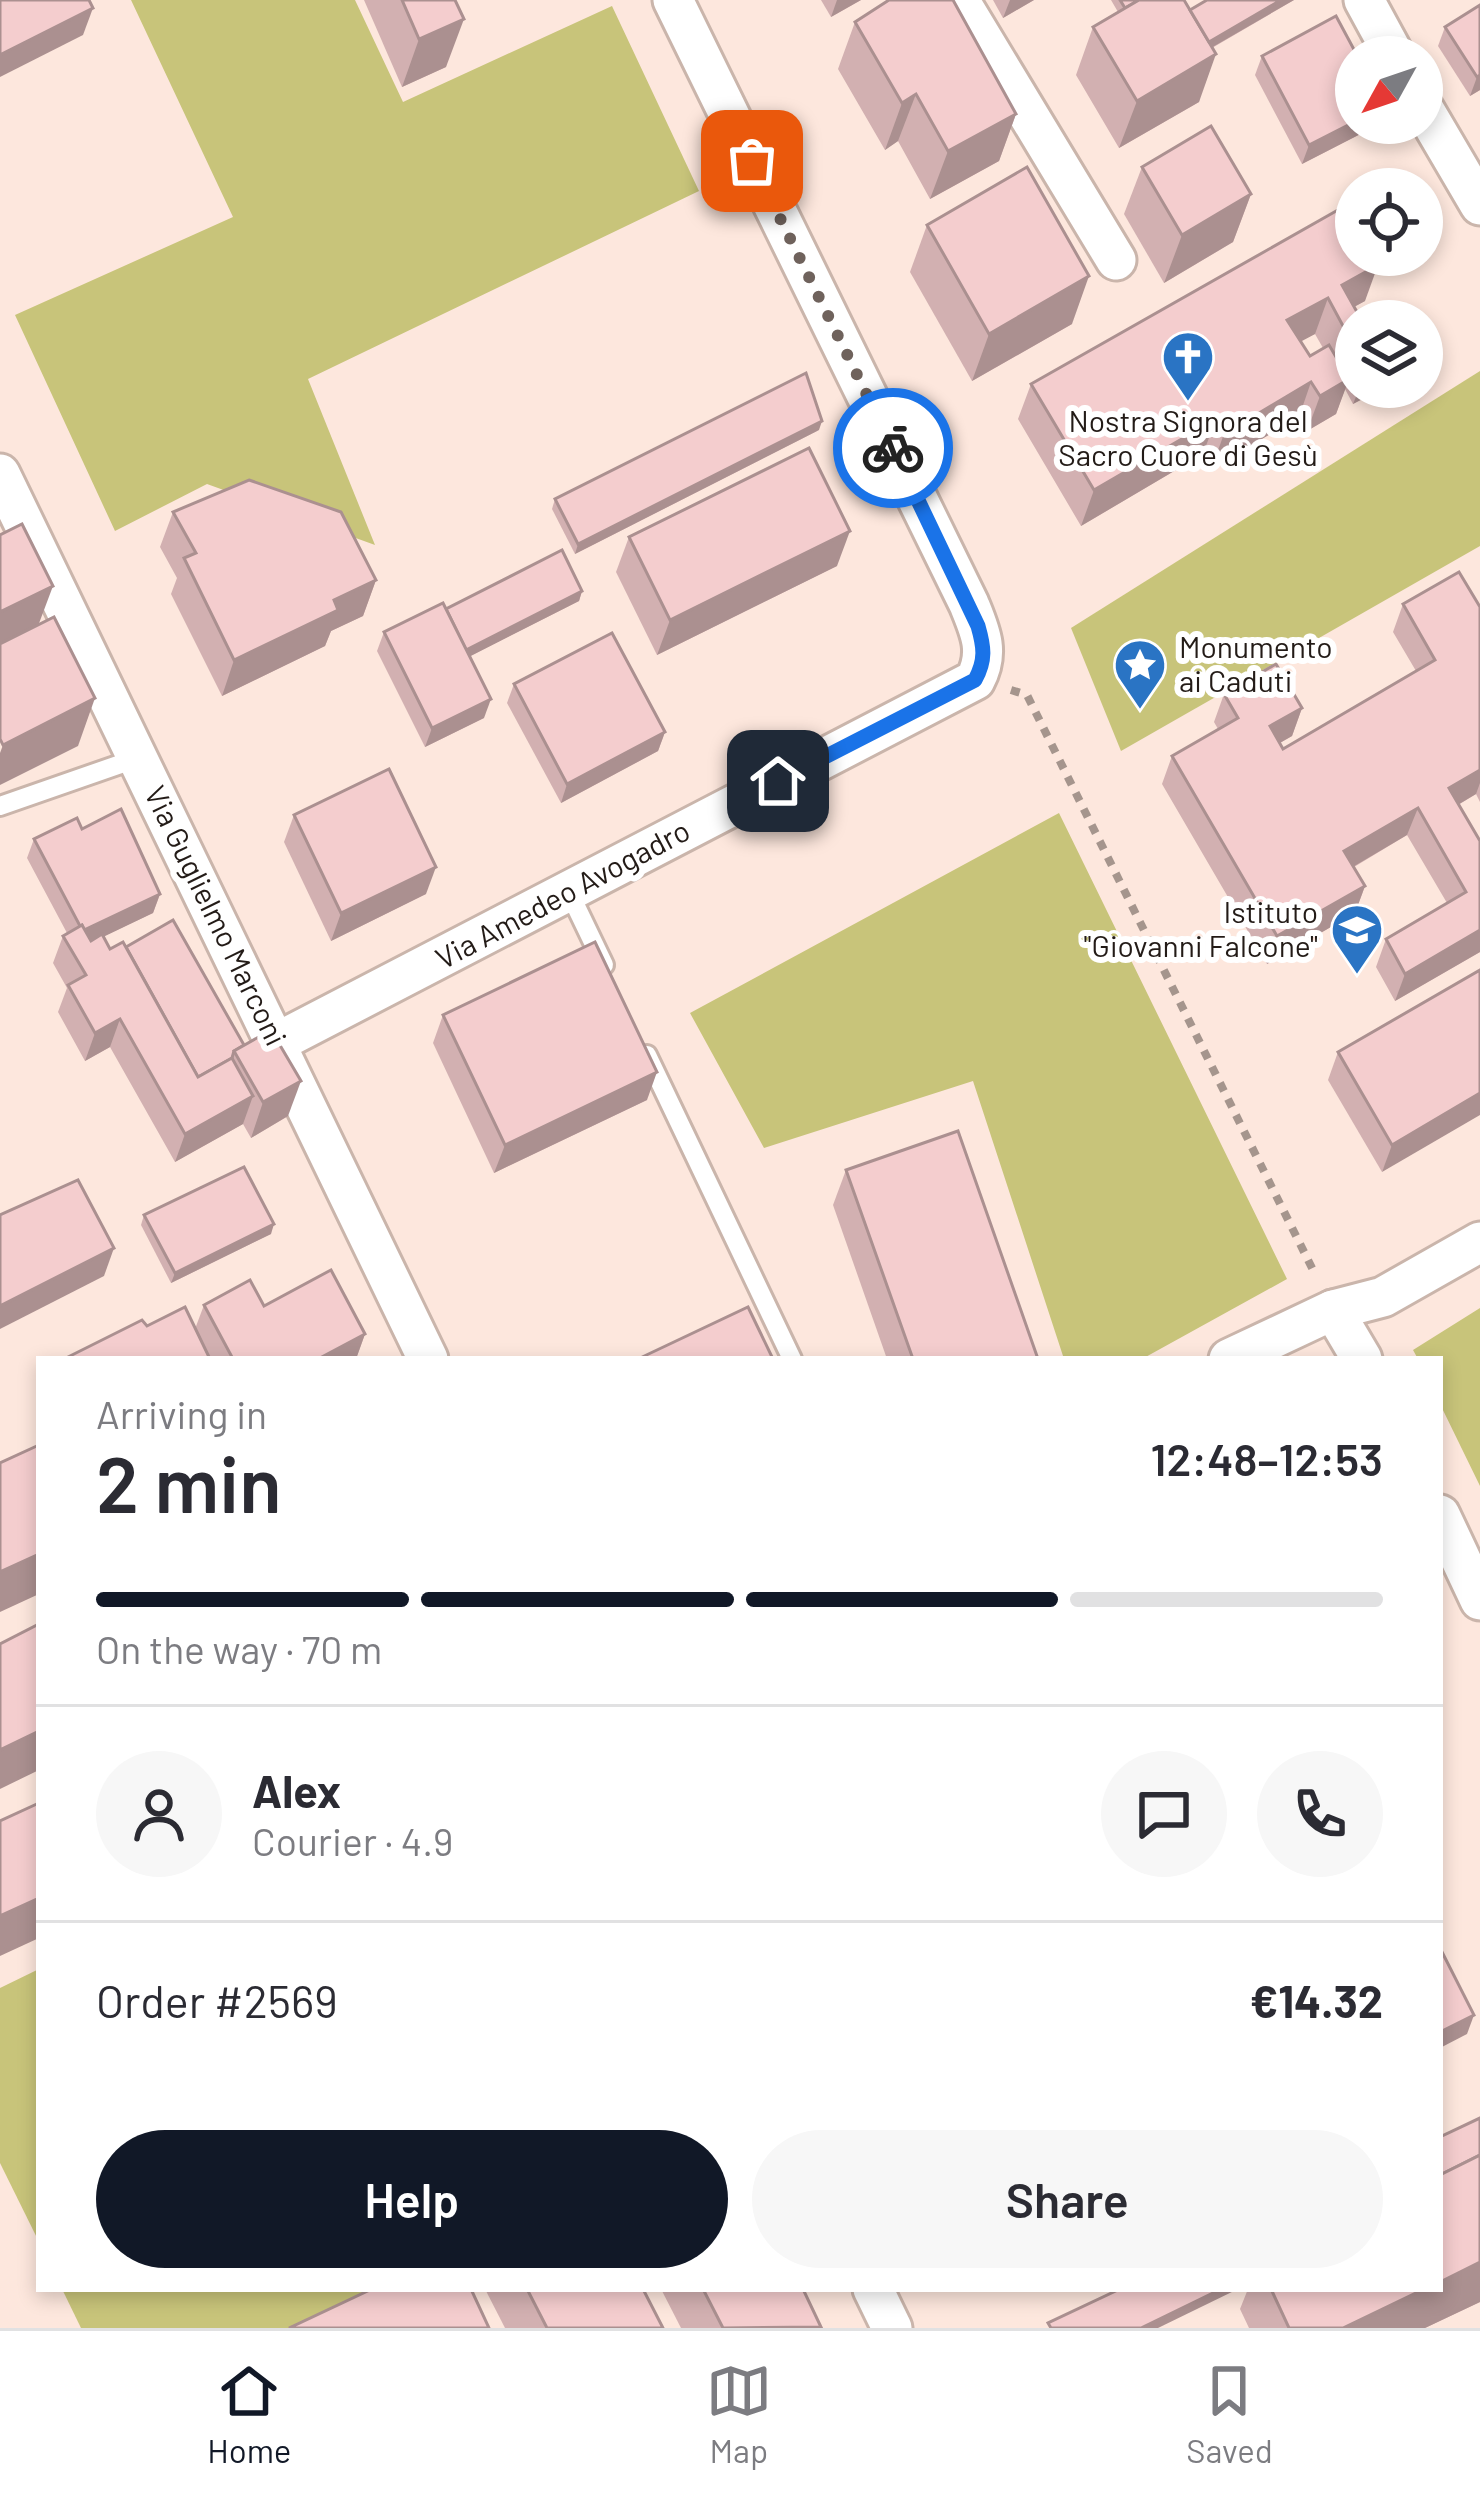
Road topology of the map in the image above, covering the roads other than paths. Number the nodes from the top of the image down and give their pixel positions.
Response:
1 (674, 0) edge
2 (959, 0) edge
3 (1364, 0) edge
4 (1384, 36) edge
5 (1443, 142) edge
6 (1480, 205) edge
7 (1116, 260) dead end
8 (0, 474) edge
9 (138, 758) junction
10 (0, 806) edge
11 (570, 894) junction
12 (614, 987) edge
13 (633, 1026) edge
14 (278, 1042) junction
15 (1480, 1242) edge
16 (1333, 1310) junction
17 (426, 1356) edge
18 (792, 1356) edge
19 (1234, 1356) edge
20 (1360, 1356) edge
21 (1443, 1528) edge
22 (1452, 1567) edge
23 (1480, 1600) edge
24 (874, 2292) edge
25 (892, 2328) edge

1 - 11 street, Via Amedeo Avogadro
2 - 7 street
3 - 4 street
5 - 6 street
8 - 9 street, Via Guglielmo Marconi
9 - 10 lane
9 - 14 street, Via Guglielmo Marconi
11 - 12 lane
11 - 14 street, Via Amedeo Avogadro
13 - 18 lane
14 - 17 street, Via Guglielmo Marconi
15 - 16 street
16 - 19 street
16 - 20 street
21 - 22 street
22 - 23 street
24 - 25 street

